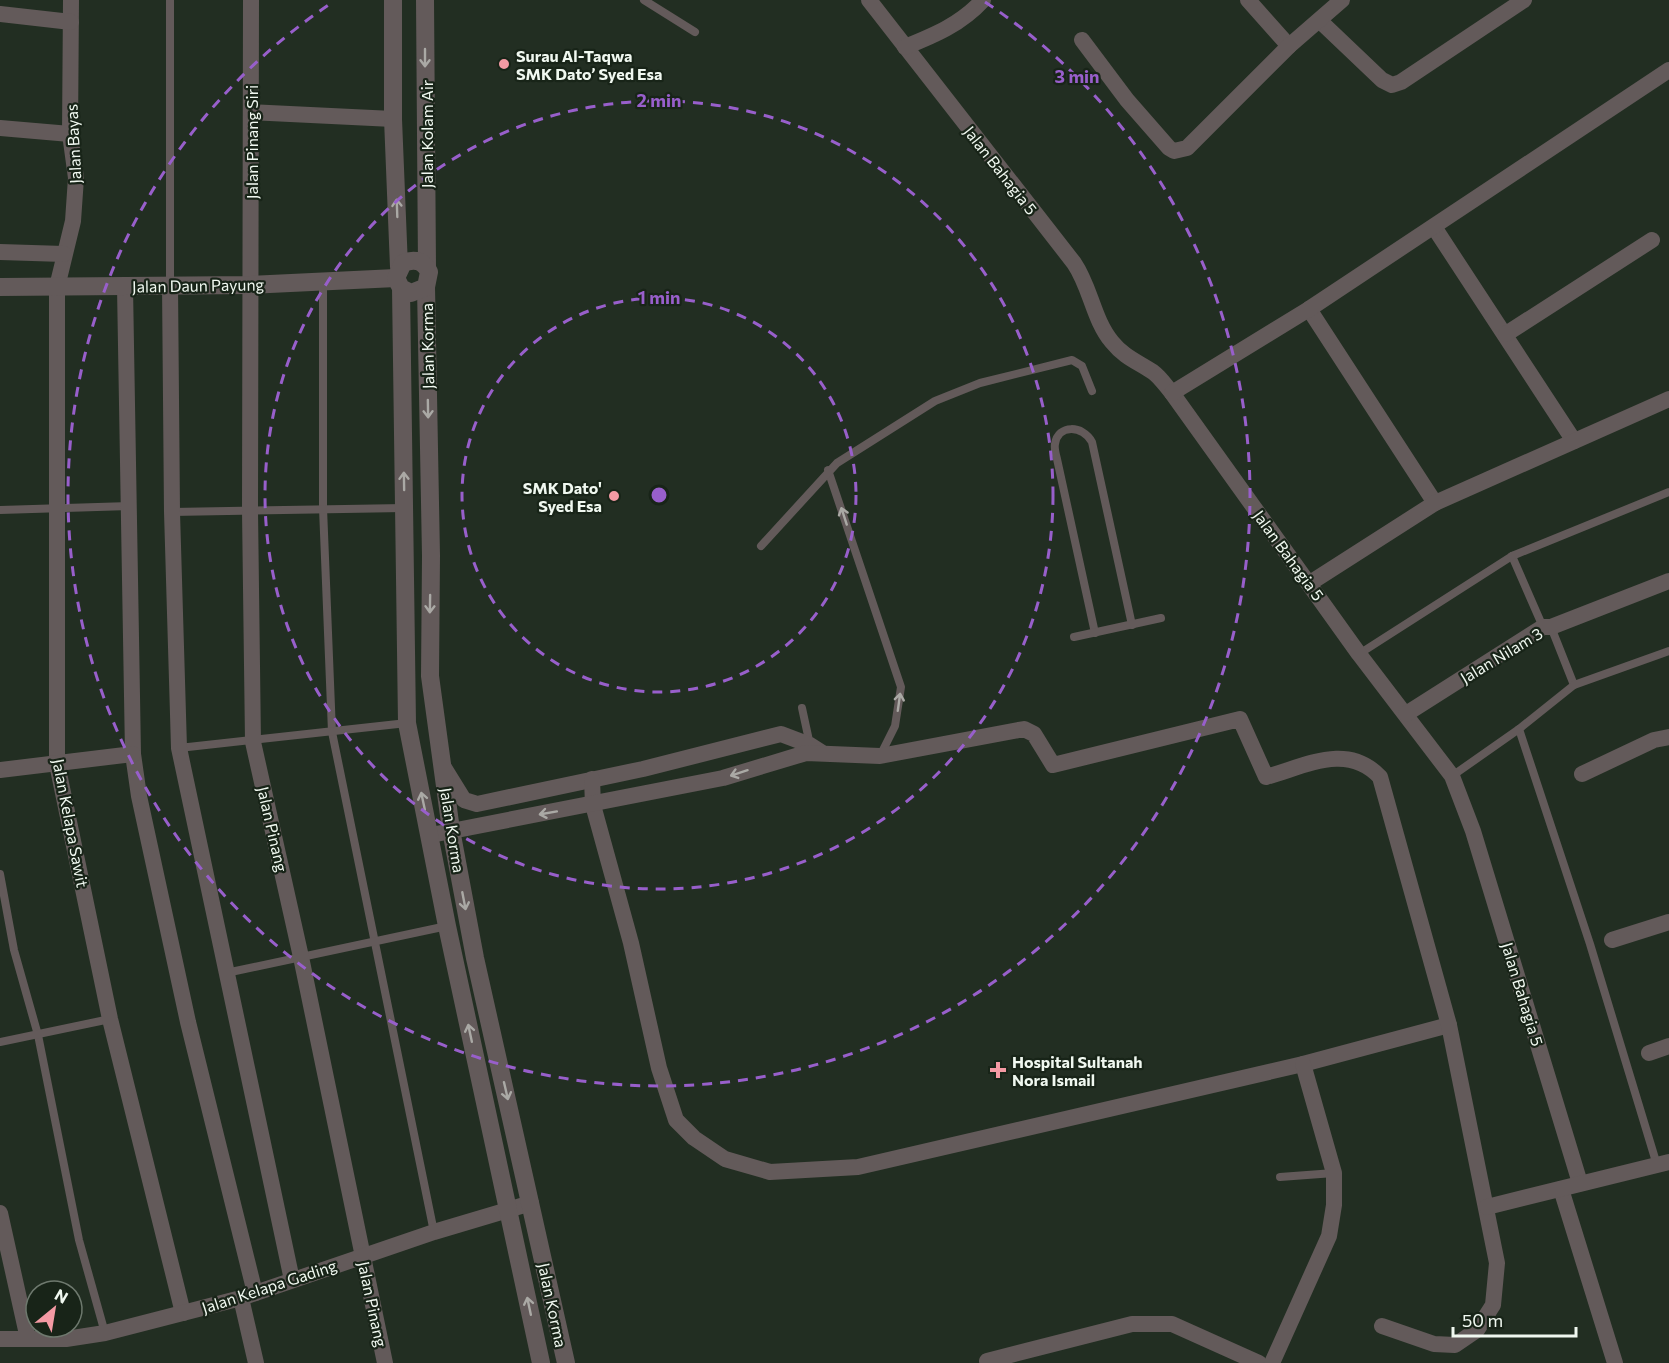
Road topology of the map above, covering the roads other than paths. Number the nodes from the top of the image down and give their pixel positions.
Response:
1 (71, 0) edge
2 (170, 0) edge
3 (251, 0) edge
4 (393, 0) edge
5 (425, 0) edge
6 (644, 0) edge
7 (869, 0) edge
8 (982, 0) edge
9 (1248, 0) edge
10 (1342, 0) edge
11 (1524, 0) edge
12 (0, 14) edge
13 (1320, 21) junction
14 (71, 22) junction
15 (695, 32) dead end
16 (1082, 40) dead end
17 (905, 46) junction
18 (1289, 46) junction
19 (1669, 70) edge
20 (251, 112) junction
21 (393, 119) junction
22 (0, 128) edge
23 (70, 134) junction
24 (1434, 227) junction
25 (1652, 240) dead end
26 (0, 252) edge
27 (63, 254) junction
28 (427, 268) junction
29 (399, 277) junction
30 (323, 282) junction
31 (170, 285) junction
32 (251, 285) junction
33 (125, 286) junction
34 (0, 287) edge
35 (57, 287) junction
36 (426, 287) junction
37 (1309, 309) junction
38 (1506, 334) junction
39 (1092, 390) dead end
40 (1172, 393) junction
41 (1669, 399) edge
42 (1574, 441) junction
43 (828, 470) junction
44 (1669, 492) edge
45 (1435, 503) junction
46 (130, 506) junction
47 (323, 508) junction
48 (405, 508) junction
49 (0, 510) edge
50 (57, 510) junction
51 (250, 511) junction
52 (172, 512) junction
53 (761, 546) dead end
54 (1512, 556) junction
55 (1669, 581) edge
56 (1310, 583) junction
57 (1161, 618) dead end
58 (1132, 624) junction
59 (1547, 627) junction
60 (1095, 633) junction
61 (1074, 637) dead end
62 (1669, 651) edge
63 (1359, 654) junction
64 (1574, 685) junction
65 (802, 708) dead end
66 (1406, 714) junction
67 (407, 723) junction
68 (1519, 729) junction
69 (332, 732) junction
70 (1669, 737) edge
71 (254, 742) junction
72 (179, 748) junction
73 (814, 751) junction
74 (133, 754) junction
75 (880, 756) junction
76 (57, 764) junction
77 (443, 766) junction
78 (0, 770) edge
79 (631, 771) junction
80 (1582, 774) dead end
81 (1452, 776) junction
82 (592, 779) junction
83 (635, 795) junction
84 (592, 805) junction
85 (451, 830) junction
86 (430, 835) junction
87 (0, 874) edge
88 (1669, 922) edge
89 (447, 926) junction
90 (1612, 940) dead end
91 (373, 941) junction
92 (301, 957) junction
93 (226, 973) junction
94 (110, 1019) junction
95 (1449, 1025) junction
96 (38, 1035) junction
97 (0, 1042) edge
98 (1669, 1046) edge
99 (1648, 1053) dead end
100 (1303, 1064) junction
101 (1663, 1163) edge
102 (1334, 1173) junction
103 (1280, 1177) dead end
104 (1580, 1183) junction
105 (1561, 1189) junction
106 (531, 1203) junction
107 (1487, 1208) junction
108 (509, 1209) junction
109 (0, 1213) edge
110 (434, 1232) junction
111 (362, 1256) junction
112 (292, 1280) junction
113 (248, 1295) junction
114 (183, 1313) junction
115 (24, 1321) edge
116 (1382, 1326) dead end
117 (105, 1333) junction
118 (84, 1336) edge
119 (28, 1339) edge
120 (0, 1340) edge
121 (987, 1361) dead end
122 (256, 1363) edge
123 (385, 1363) edge
124 (541, 1363) edge
125 (566, 1363) edge
126 (1259, 1363) edge
127 (1272, 1363) edge
128 (1615, 1363) edge

1 - 14 street, Jalan Bayas
2 - 31 lane
3 - 20 street, Jalan Pinang Siri
4 - 21 street, Jalan Kolam Air
5 -> 28 street, Jalan Kolam Air
6 - 15 lane
7 - 17 street, Jalan Bahagia 5
8 - 17 street
9 - 18 street
10 - 13 street
11 - 13 street
12 - 14 street
13 - 18 street
14 - 23 street, Jalan Bayas
16 - 18 street
17 - 40 street, Jalan Bahagia 5
19 - 24 street
20 - 21 street
20 - 32 street, Jalan Pinang Siri
29 -> 21 street, Jalan Kolam Air
22 - 23 street
23 - 27 street, Jalan Bayas
24 - 37 street
24 - 38 street
25 - 38 street
26 - 27 street
27 - 35 street, Jalan Bayas
28 - 29 street
28 - 36 street, Jalan Kolam Air
29 - 30 street, Jalan Daun Payung
29 - 36 street
48 -> 29 street, Jalan Korma
30 - 32 street, Jalan Daun Payung
30 - 47 lane
31 - 32 street, Jalan Daun Payung
31 - 33 street, Jalan Daun Payung
31 - 52 street
32 - 51 street, Jalan Pinang
33 - 35 street, Jalan Daun Payung
33 - 46 street
34 - 35 street, Jalan Daun Payung
35 - 50 street, Jalan Kelapa Sawit
36 -> 77 street, Jalan Korma
37 - 40 street
37 - 45 street
38 - 42 street
39 - 43 lane
40 - 56 street, Jalan Bahagia 5
41 - 42 street
42 - 45 street
43 - 53 lane
75 -> 43 lane
44 - 54 lane
45 - 56 street
46 - 50 lane
46 - 74 street
47 - 48 lane
47 - 51 lane
47 - 69 lane
48 - 67 street, Jalan Korma
49 - 50 lane
50 - 76 street, Jalan Kelapa Sawit
51 - 52 lane
51 - 71 street, Jalan Pinang
52 - 72 street
54 - 59 lane
54 - 63 lane
55 - 59 street, Jalan Nilam 3
56 - 63 street, Jalan Bahagia 5
57 - 58 lane
58 - 60 lane
58 - 60 lane
59 - 64 lane
59 - 66 street, Jalan Nilam 3
60 - 61 lane
62 - 64 lane
63 - 66 street, Jalan Bahagia 5
64 - 68 lane
65 - 73 lane
66 - 81 street, Jalan Bahagia 5
67 - 69 lane
86 -> 67 street, Jalan Korma
68 - 81 lane
68 - 101 lane
69 - 71 lane
69 - 91 lane
70 - 80 street
71 - 72 lane
71 - 92 street, Jalan Pinang
72 - 93 street
73 - 75 street
73 - 79 street
73 -> 83 street
74 - 76 street
74 - 113 street
75 - 95 street
76 - 78 street
76 - 94 street, Jalan Kelapa Sawit
77 - 82 street
77 - 85 street, Jalan Korma
79 - 82 street
79 - 83 street
81 - 104 street, Jalan Bahagia 5
82 - 84 street
83 - 84 street
84 -> 85 street
84 - 100 street
85 - 86 street
85 -> 106 street, Jalan Korma
86 - 89 street, Jalan Korma
87 - 96 lane
88 - 90 street
89 - 91 lane
108 -> 89 street, Jalan Korma
91 - 92 lane
91 - 110 lane
92 - 93 lane
92 - 111 street, Jalan Pinang
93 - 112 street
94 - 96 lane
94 - 114 street, Jalan Kelapa Sawit
95 - 100 street
95 - 107 street
96 - 97 lane
96 - 117 lane
98 - 99 street
100 - 102 street
101 - 104 street
102 - 103 lane
102 - 127 street
104 - 105 street
105 - 107 street
105 - 128 street
106 - 108 street, Jalan Kelapa Gading
106 - 125 street, Jalan Korma
107 - 116 street
108 - 110 street, Jalan Kelapa Gading
124 -> 108 street, Jalan Korma
109 - 115 street
110 - 111 street, Jalan Kelapa Gading
111 - 112 street, Jalan Kelapa Gading
111 - 123 street, Jalan Pinang
112 - 113 street, Jalan Kelapa Gading
113 - 114 street, Jalan Kelapa Gading
113 - 122 street
114 - 117 street, Jalan Kelapa Gading
117 - 118 street, Jalan Kelapa Gading
119 - 120 street, Jalan Kelapa Gading
121 - 126 street

